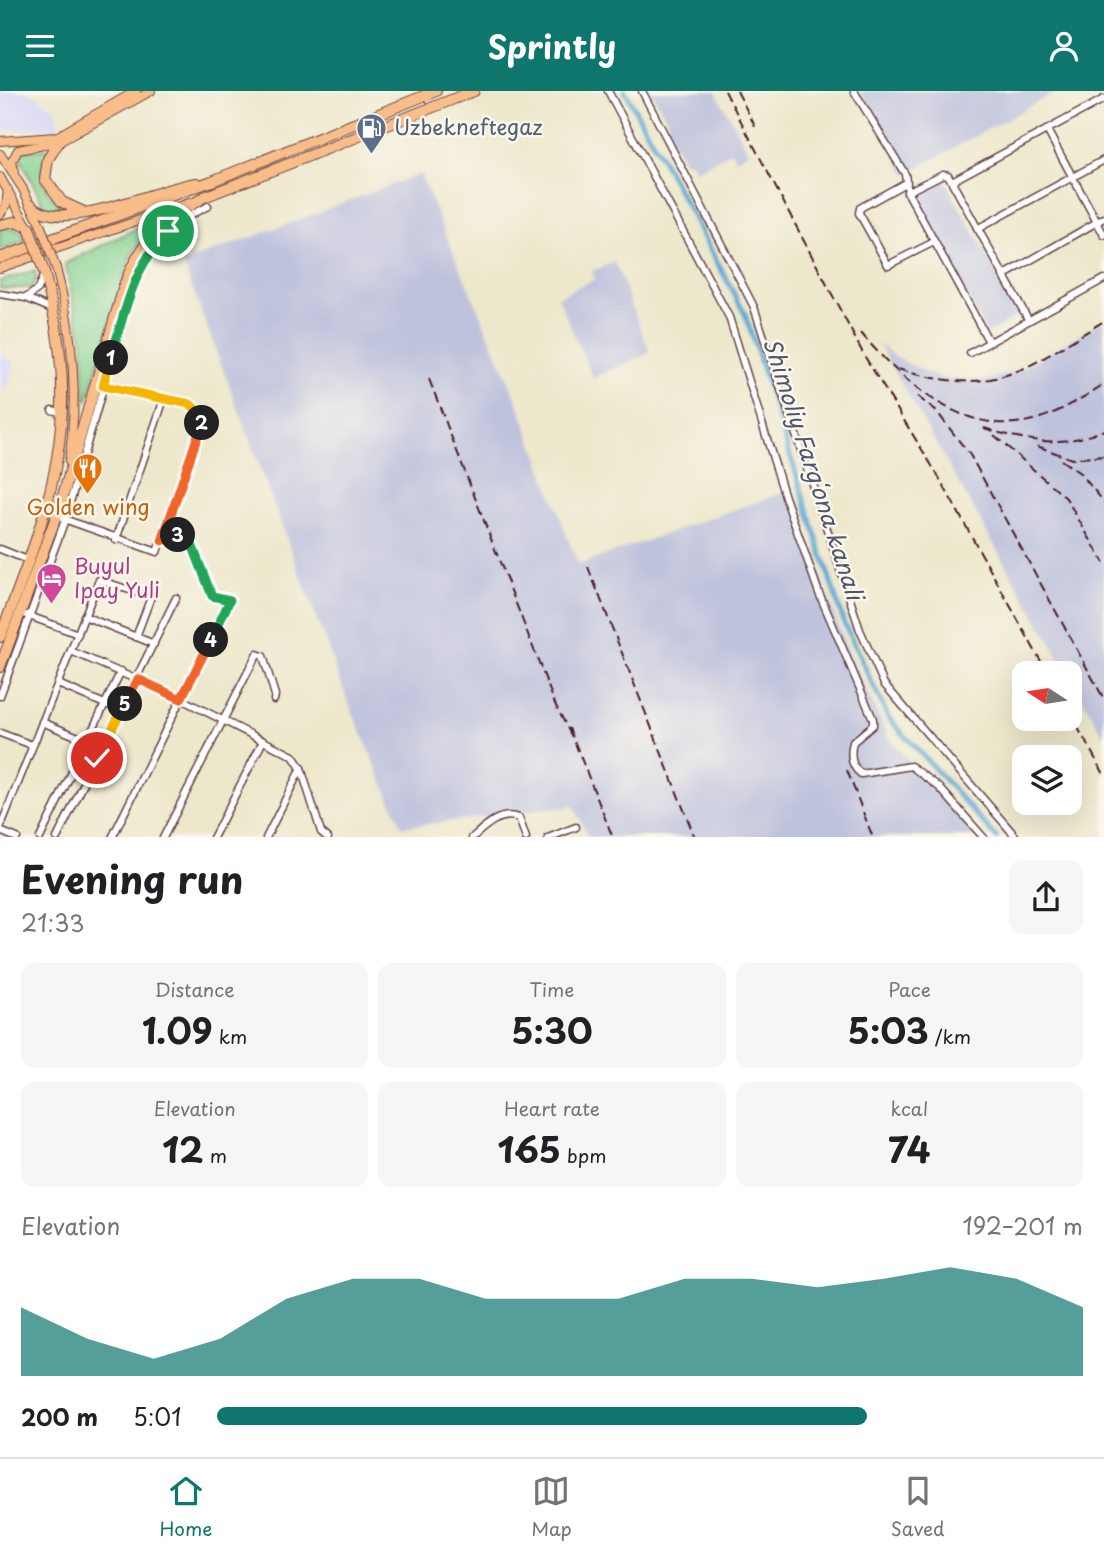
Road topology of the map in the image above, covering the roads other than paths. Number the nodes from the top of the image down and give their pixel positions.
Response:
1 (136, 91) edge
2 (151, 91) edge
3 (436, 91) edge
4 (474, 91) edge
5 (608, 91) edge
6 (642, 91) edge
7 (854, 91) edge
8 (1104, 99) edge
9 (1047, 130) junction
10 (65, 137) junction
11 (0, 141) edge
12 (17, 146) junction
13 (0, 154) edge
14 (1104, 160) edge
15 (14, 173) junction
16 (0, 177) edge
17 (1072, 177) junction
18 (212, 181) junction
19 (952, 181) junction
20 (906, 182) junction
21 (7, 187) junction
22 (907, 192) junction
23 (206, 202) junction
24 (31, 204) junction
25 (87, 213) junction
26 (0, 214) edge
27 (1104, 218) edge
28 (1097, 222) junction
29 (0, 225) edge
30 (28, 227) junction
31 (977, 229) junction
32 (1104, 235) edge
33 (934, 242) junction
34 (0, 258) edge
35 (0, 268) edge
36 (44, 272) junction
37 (1003, 276) junction
38 (1104, 279) edge
39 (0, 295) edge
40 (26, 298) junction
41 (54, 310) junction
42 (1028, 319) junction
43 (989, 342) junction
44 (970, 353) dead end
45 (99, 385) junction
46 (164, 399) junction
47 (60, 515) junction
48 (116, 540) junction
49 (162, 541) junction
50 (0, 549) edge
51 (34, 563) junction
52 (176, 598) dead end
53 (25, 614) junction
54 (84, 616) junction
55 (78, 633) junction
56 (0, 637) edge
57 (136, 637) junction
58 (154, 644) junction
59 (71, 651) junction
60 (0, 667) edge
61 (121, 671) junction
62 (138, 679) junction
63 (58, 684) junction
64 (0, 696) edge
65 (181, 699) junction
66 (274, 699) dead end
67 (107, 705) junction
68 (221, 721) junction
69 (42, 722) junction
70 (0, 733) edge
71 (88, 741) junction
72 (263, 741) junction
73 (32, 745) junction
74 (301, 768) junction
75 (576, 827) dead end
76 (0, 829) edge
77 (319, 835) edge
78 (40, 837) edge
79 (58, 837) edge
80 (112, 837) edge
81 (163, 837) edge
82 (214, 837) edge
83 (266, 837) edge
84 (473, 837) edge
85 (526, 837) edge
86 (551, 837) edge
87 (983, 837) edge
88 (1016, 837) edge

1 - 10 main road
2 - 10 main road
3 - 18 highway
4 - 23 highway
5 - 87 street
6 - 88 street
7 - 20 street
8 - 9 street
9 - 17 street
9 - 19 street
10 - 12 main road
10 - 12 main road
10 - 25 highway
11 - 12 main road
12 - 15 main road
13 - 15 main road
14 - 17 street
15 - 24 main road
16 - 21 main road
17 - 28 street
17 - 31 street
18 - 25 highway
18 - 34 highway
19 - 22 street
19 - 31 street
20 - 22 street
20 - 33 street
21 - 26 main road
21 - 30 main road
22 - 33 street
23 - 35 main road
23 - 45 highway
24 - 25 highway
24 - 47 main road, bridge
27 - 28 street
28 - 32 street
28 - 37 street
29 - 30 highway
30 - 36 highway, bridge
31 - 37 street
33 - 43 street
36 - 40 street
36 - 41 highway
37 - 42 street
38 - 42 street
39 - 40 street
40 - 41 street
41 - 51 highway
42 - 43 street
43 - 44 street
45 - 46 street
45 - 47 highway
46 - 48 street
46 - 49 street
47 - 48 street
47 - 51 highway
47 - 53 street
48 - 49 street
49 - 65 street
50 - 51 street
51 - 53 highway
51 - 56 highway
52 - 58 street
53 - 55 street
53 - 60 highway
53 - 64 street
54 - 55 street
54 - 57 street
54 - 57 street
55 - 59 street
57 - 58 street
58 - 62 street
59 - 61 street
59 - 63 street
61 - 62 street
61 - 67 street
62 - 65 street
62 - 79 street
63 - 67 street
63 - 69 street
65 - 68 street
65 - 80 street
66 - 68 street
67 - 71 street
68 - 72 street
68 - 81 street
69 - 71 street
69 - 73 street
70 - 73 street
71 - 78 street
72 - 74 street
72 - 82 street
73 - 76 street
74 - 77 street
74 - 83 street
75 - 86 street
84 - 85 street

